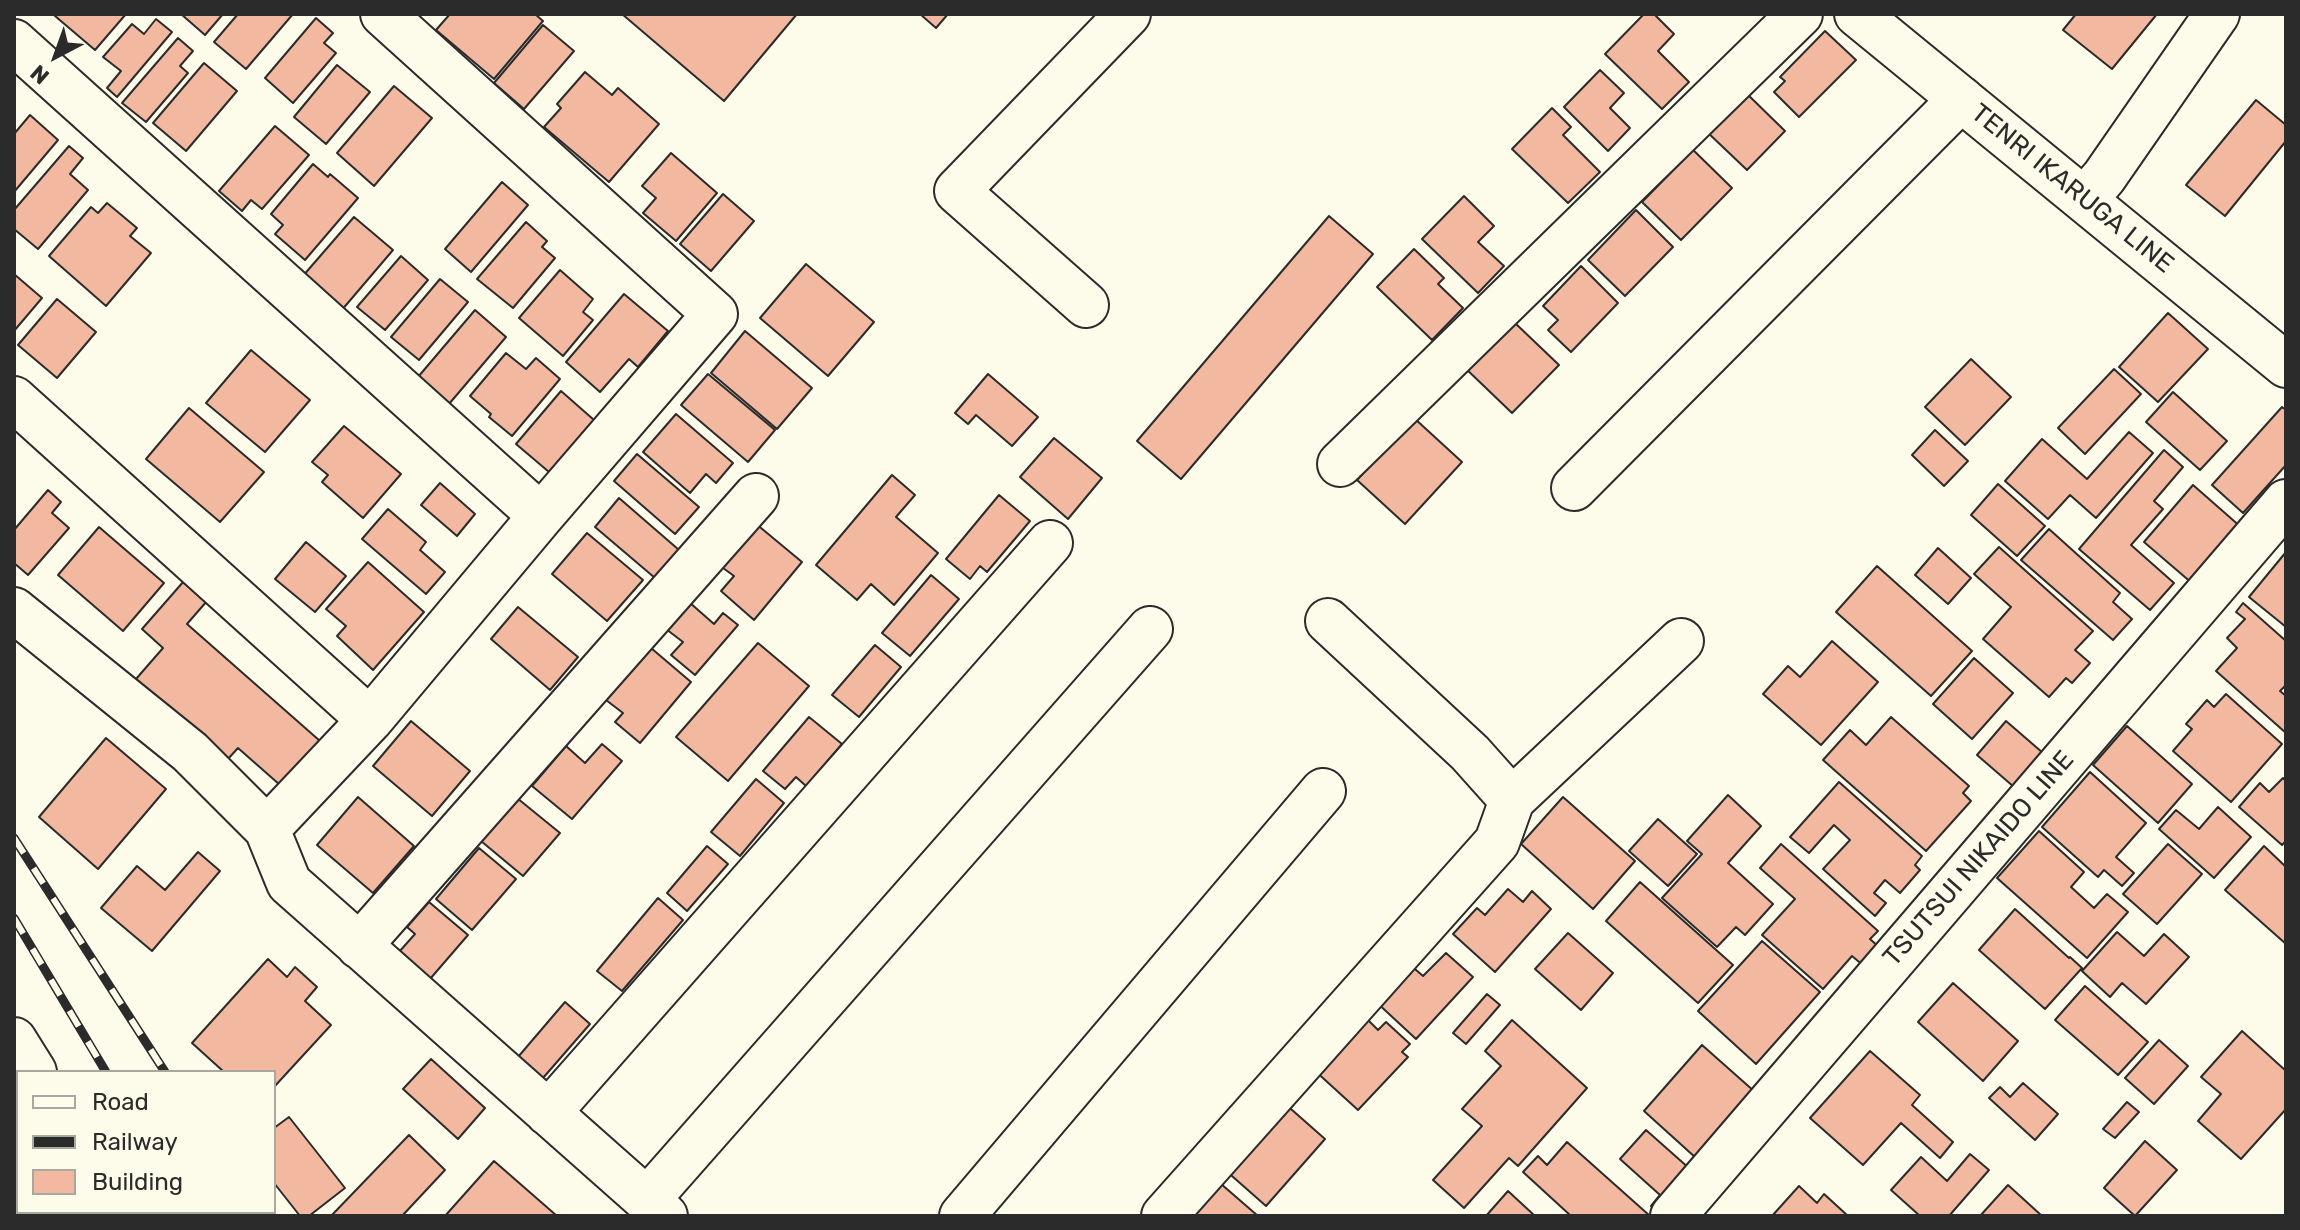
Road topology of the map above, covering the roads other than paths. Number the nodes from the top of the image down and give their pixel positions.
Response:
1 (383, 14) edge
2 (1128, 14) edge
3 (1800, 14) edge
4 (2217, 14) edge
5 (1870, 18) edge
6 (14, 42) edge
7 (1961, 99) junction
8 (2085, 199) junction
9 (1086, 305) dead end
10 (2286, 365) edge
11 (14, 399) edge
12 (1340, 464) dead end
13 (1574, 488) dead end
14 (756, 496) dead end
15 (2286, 502) edge
16 (541, 516) junction
17 (1050, 543) dead end
18 (14, 610) edge
19 (1328, 621) dead end
20 (1150, 629) dead end
21 (1681, 641) dead end
22 (370, 720) junction
23 (1323, 791) dead end
24 (1512, 800) junction
25 (267, 829) junction
26 (359, 946) junction
27 (14, 1040) edge
28 (33, 1070) edge
29 (548, 1113) junction
30 (656, 1208) edge
31 (1687, 1211) edge
32 (962, 1216) edge
33 (1164, 1216) edge

1 - 16 street
2 - 9 street
3 - 12 street
4 - 8 street
5 - 7 street, TENRI IKARUGA LINE
6 - 16 street
7 - 8 street, TENRI IKARUGA LINE
7 - 13 street
8 - 10 street, TENRI IKARUGA LINE
11 - 22 street
14 - 26 street
15 - 31 street, TSUTSUI NIKAIDO LINE
16 - 22 street
17 - 29 street
18 - 25 street
19 - 24 street
20 - 30 street
21 - 24 street
22 - 25 street
23 - 32 street
24 - 33 street
25 - 26 street
26 - 29 street
27 - 28 street
29 - 30 street

